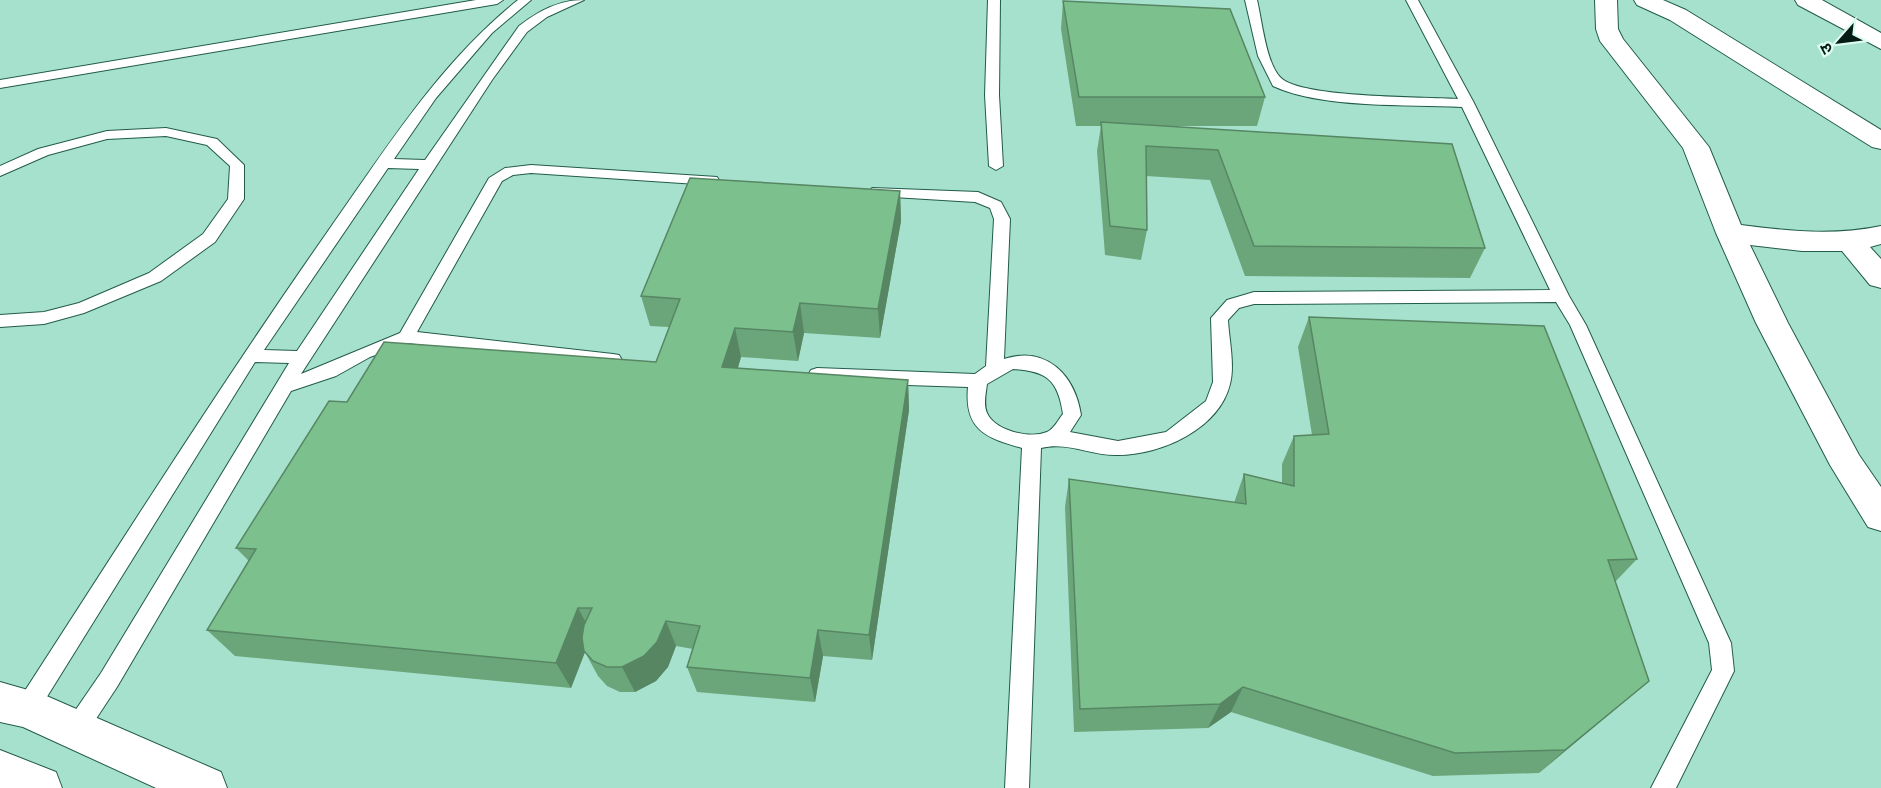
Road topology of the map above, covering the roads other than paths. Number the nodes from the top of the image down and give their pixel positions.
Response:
1 (497, 0) edge
2 (525, 0) edge
3 (578, 0) edge
4 (994, 0) edge
5 (1251, 0) edge
6 (1412, 0) edge
7 (1606, 0) edge
8 (1645, 0) edge
9 (1806, 0) edge
10 (1881, 42) edge
11 (0, 84) edge
12 (1467, 103) junction
13 (1881, 141) edge
14 (384, 163) junction
15 (430, 165) junction
16 (996, 166) dead end
17 (0, 172) edge
18 (731, 181) edge
19 (860, 189) edge
20 (1730, 233) junction
21 (1881, 235) edge
22 (1850, 242) junction
23 (1881, 278) edge
24 (1561, 296) junction
25 (0, 321) edge
26 (406, 337) junction
27 (252, 356) junction
28 (302, 357) junction
29 (628, 362) edge
30 (995, 369) junction
31 (794, 374) edge
32 (978, 381) junction
33 (285, 386) junction
34 (1056, 437) junction
35 (1032, 443) junction
36 (1881, 516) edge
37 (13, 705) edge
38 (74, 732) junction
39 (0, 772) edge
40 (40, 788) edge
41 (205, 788) edge
42 (1017, 788) edge
43 (1663, 788) edge

1 - 11 lane
2 - 14 lane
3 - 15 lane
4 - 16 lane
5 - 12 lane
6 - 12 lane
7 - 20 street
8 - 13 street
9 - 10 street
12 - 24 lane
14 - 15 lane
14 - 27 lane
15 - 28 lane
17 - 25 lane
18 - 26 lane
19 - 30 lane
20 - 22 street
20 - 36 street
21 - 22 street
22 - 23 street
24 - 34 lane
24 - 43 lane
26 - 29 lane
26 - 33 lane
27 - 28 lane
27 - 37 lane
28 - 33 lane
30 - 32 lane
30 - 34 lane
31 - 32 lane
32 - 35 lane
33 - 38 lane
34 - 35 lane
35 - 42 lane
37 - 38 street
38 - 41 street
39 - 40 street

